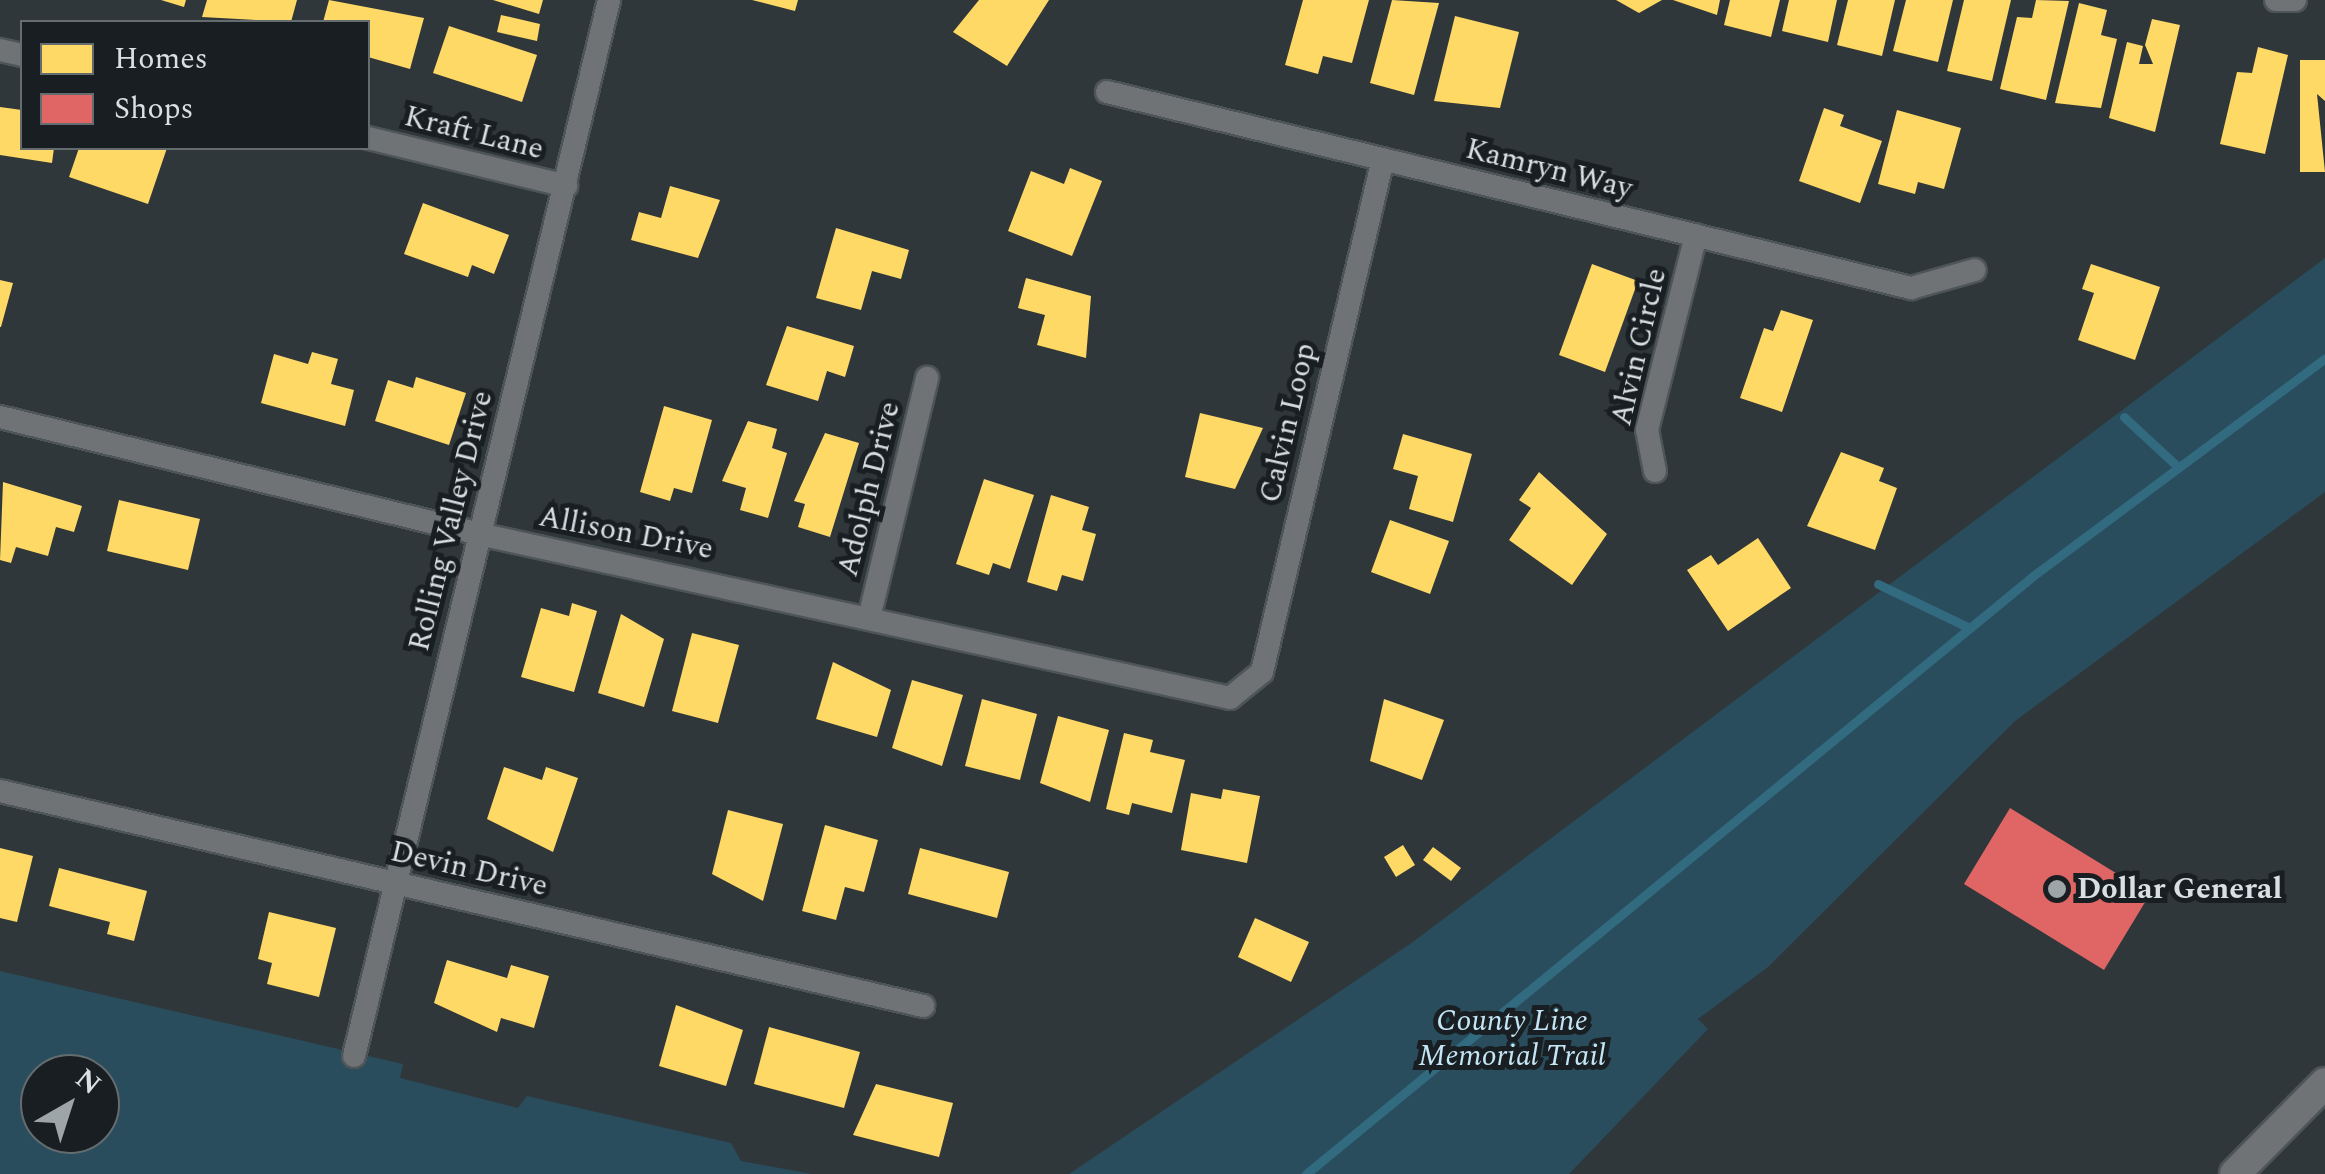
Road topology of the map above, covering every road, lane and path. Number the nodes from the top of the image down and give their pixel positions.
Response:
1 (609, 0) edge
2 (2276, 0) edge
3 (2295, 0) edge
4 (1107, 92) dead end
5 (370, 138) edge
6 (1384, 159) junction
7 (566, 186) junction
8 (1696, 235) junction
9 (1975, 270) dead end
10 (927, 378) dead end
11 (0, 417) edge
12 (1655, 471) dead end
13 (479, 534) junction
14 (870, 614) junction
15 (1241, 694) joint
16 (0, 791) edge
17 (395, 882) junction
18 (923, 1006) dead end
19 (354, 1056) dead end
20 (2325, 1082) edge
21 (2235, 1174) edge

1 - 7 street, Rolling Valley Drive
2 - 3 street
4 - 6 street, Kamryn Way
5 - 7 street, Kraft Lane
6 - 8 street, Kamryn Way
6 - 15 street, Calvin Loop
7 - 13 street, Rolling Valley Drive
8 - 9 street, Kamryn Way
8 - 12 street, Alvin Circle
10 - 14 street, Adolph Drive
11 - 13 street, Allison Drive
13 - 14 street, Allison Drive
13 - 17 street, Rolling Valley Drive
14 - 15 street, Allison Drive
16 - 17 street, Devin Drive
17 - 18 street, Devin Drive
17 - 19 street, Rolling Valley Drive
20 - 21 street

